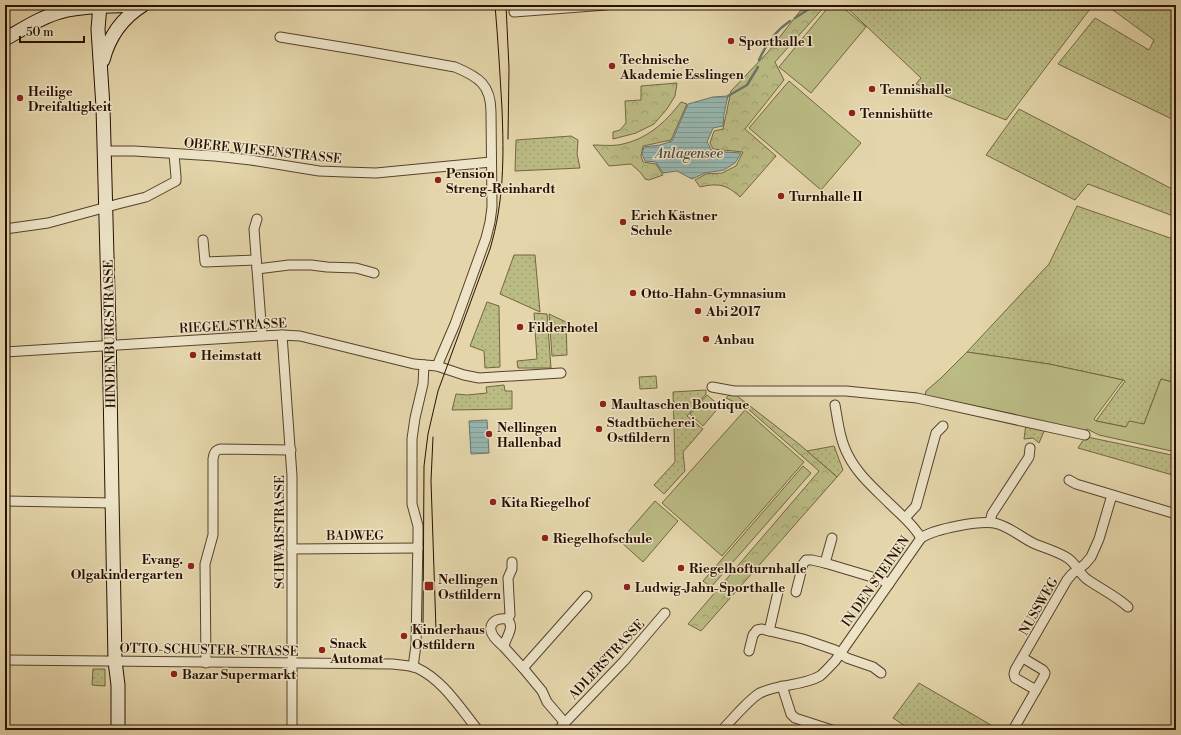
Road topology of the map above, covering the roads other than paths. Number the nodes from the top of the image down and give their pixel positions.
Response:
1 (134, 5) edge
2 (143, 5) edge
3 (606, 5) edge
4 (100, 6) edge
5 (514, 12) dead end
6 (280, 38) dead end
7 (5, 39) edge
8 (101, 70) junction
9 (104, 151) junction
10 (174, 154) junction
11 (491, 162) junction
12 (105, 207) junction
13 (257, 219) dead end
14 (5, 229) edge
15 (203, 240) dead end
16 (257, 264) junction
17 (374, 274) dead end
18 (282, 335) junction
19 (262, 336) junction
20 (109, 345) junction
21 (5, 352) edge
22 (424, 365) junction
23 (437, 366) junction
24 (561, 373) dead end
25 (712, 387) dead end
26 (834, 405) dead end
27 (943, 426) dead end
28 (1085, 434) dead end
29 (1030, 448) dead end
30 (291, 450) junction
31 (1069, 480) dead end
32 (1112, 495) junction
33 (5, 501) edge
34 (113, 503) junction
35 (1176, 514) edge
36 (905, 518) junction
37 (990, 522) junction
38 (832, 538) dead end
39 (921, 538) junction
40 (418, 548) junction
41 (292, 549) junction
42 (512, 562) dead end
43 (825, 563) junction
44 (1078, 569) junction
45 (889, 584) junction
46 (778, 592) dead end
47 (796, 592) dead end
48 (587, 596) dead end
49 (1128, 607) dead end
50 (665, 613) dead end
51 (506, 619) junction
52 (769, 631) junction
53 (504, 647) junction
54 (749, 651) dead end
55 (840, 653) junction
56 (1023, 658) junction
57 (5, 660) edge
58 (115, 661) junction
59 (206, 663) junction
60 (292, 663) junction
61 (413, 667) junction
62 (523, 668) junction
63 (881, 673) dead end
64 (782, 686) junction
65 (1036, 690) junction
66 (565, 723) junction
67 (113, 730) edge
68 (118, 730) edge
69 (292, 730) edge
70 (478, 730) edge
71 (558, 730) edge
72 (722, 730) edge
73 (832, 730) edge
74 (1013, 730) edge

1 - 4 main road
2 - 8 main road
3 - 5 street
4 - 7 main road
4 - 8 main road, HINDENBURGSTRASSE
6 - 11 street
8 - 9 main road, HINDENBURGSTRASSE
9 - 10 street, OBERE WIESENSTRASSE
9 - 12 main road, HINDENBURGSTRASSE
10 - 11 street, OBERE WIESENSTRASSE
10 - 12 street
11 - 23 street
12 - 14 street
12 - 20 main road, HINDENBURGSTRASSE
13 - 16 street
15 - 16 street
16 - 17 street
16 - 19 street
18 - 19 street, RIEGELSTRASSE
18 - 22 street, RIEGELSTRASSE
18 - 30 street, SCHWABSTRASSE
19 - 20 street, RIEGELSTRASSE
20 - 21 street, RIEGELSTRASSE
20 - 34 main road, HINDENBURGSTRASSE
22 - 23 street, RIEGELSTRASSE
22 - 40 street
23 - 24 street, RIEGELSTRASSE
25 - 28 street
26 - 36 street
27 - 36 street
29 - 37 street
30 - 41 street, SCHWABSTRASSE
30 - 59 street
31 - 32 street
32 - 35 street
32 - 44 street, NUSSWEG
33 - 34 street
34 - 58 main road, HINDENBURGSTRASSE
36 - 39 street
37 - 39 street, IN DEN STEINEN
37 - 44 street, IN DEN STEINEN
38 - 43 street
39 - 45 street, IN DEN STEINEN
40 - 41 street, BADWEG
40 - 61 street
41 - 60 street, SCHWABSTRASSE
42 - 51 street
43 - 45 street
43 - 47 street
44 - 49 street, IN DEN STEINEN
44 - 56 street, NUSSWEG
45 - 55 street, IN DEN STEINEN
46 - 52 street
48 - 62 street
50 - 66 street, ADLERSTRASSE
51 - 53 street
51 - 53 street
52 - 54 street
52 - 55 street
53 - 62 street
55 - 63 street
55 - 64 street, IN DEN STEINEN
56 - 65 street
56 - 65 street, NUSSWEG
57 - 58 street, OTTO-SCHUSTER-STRASSE
58 - 59 street, OTTO-SCHUSTER-STRASSE
58 - 67 main road, HINDENBURGSTRASSE
58 - 68 main road, HINDENBURGSTRASSE
59 - 60 street, OTTO-SCHUSTER-STRASSE
60 - 61 street, OTTO-SCHUSTER-STRASSE
60 - 69 street, SCHWABSTRASSE
61 - 70 street
62 - 66 street
64 - 72 street, IN DEN STEINEN
64 - 73 street
65 - 74 street
66 - 71 street, ADLERSTRASSE

